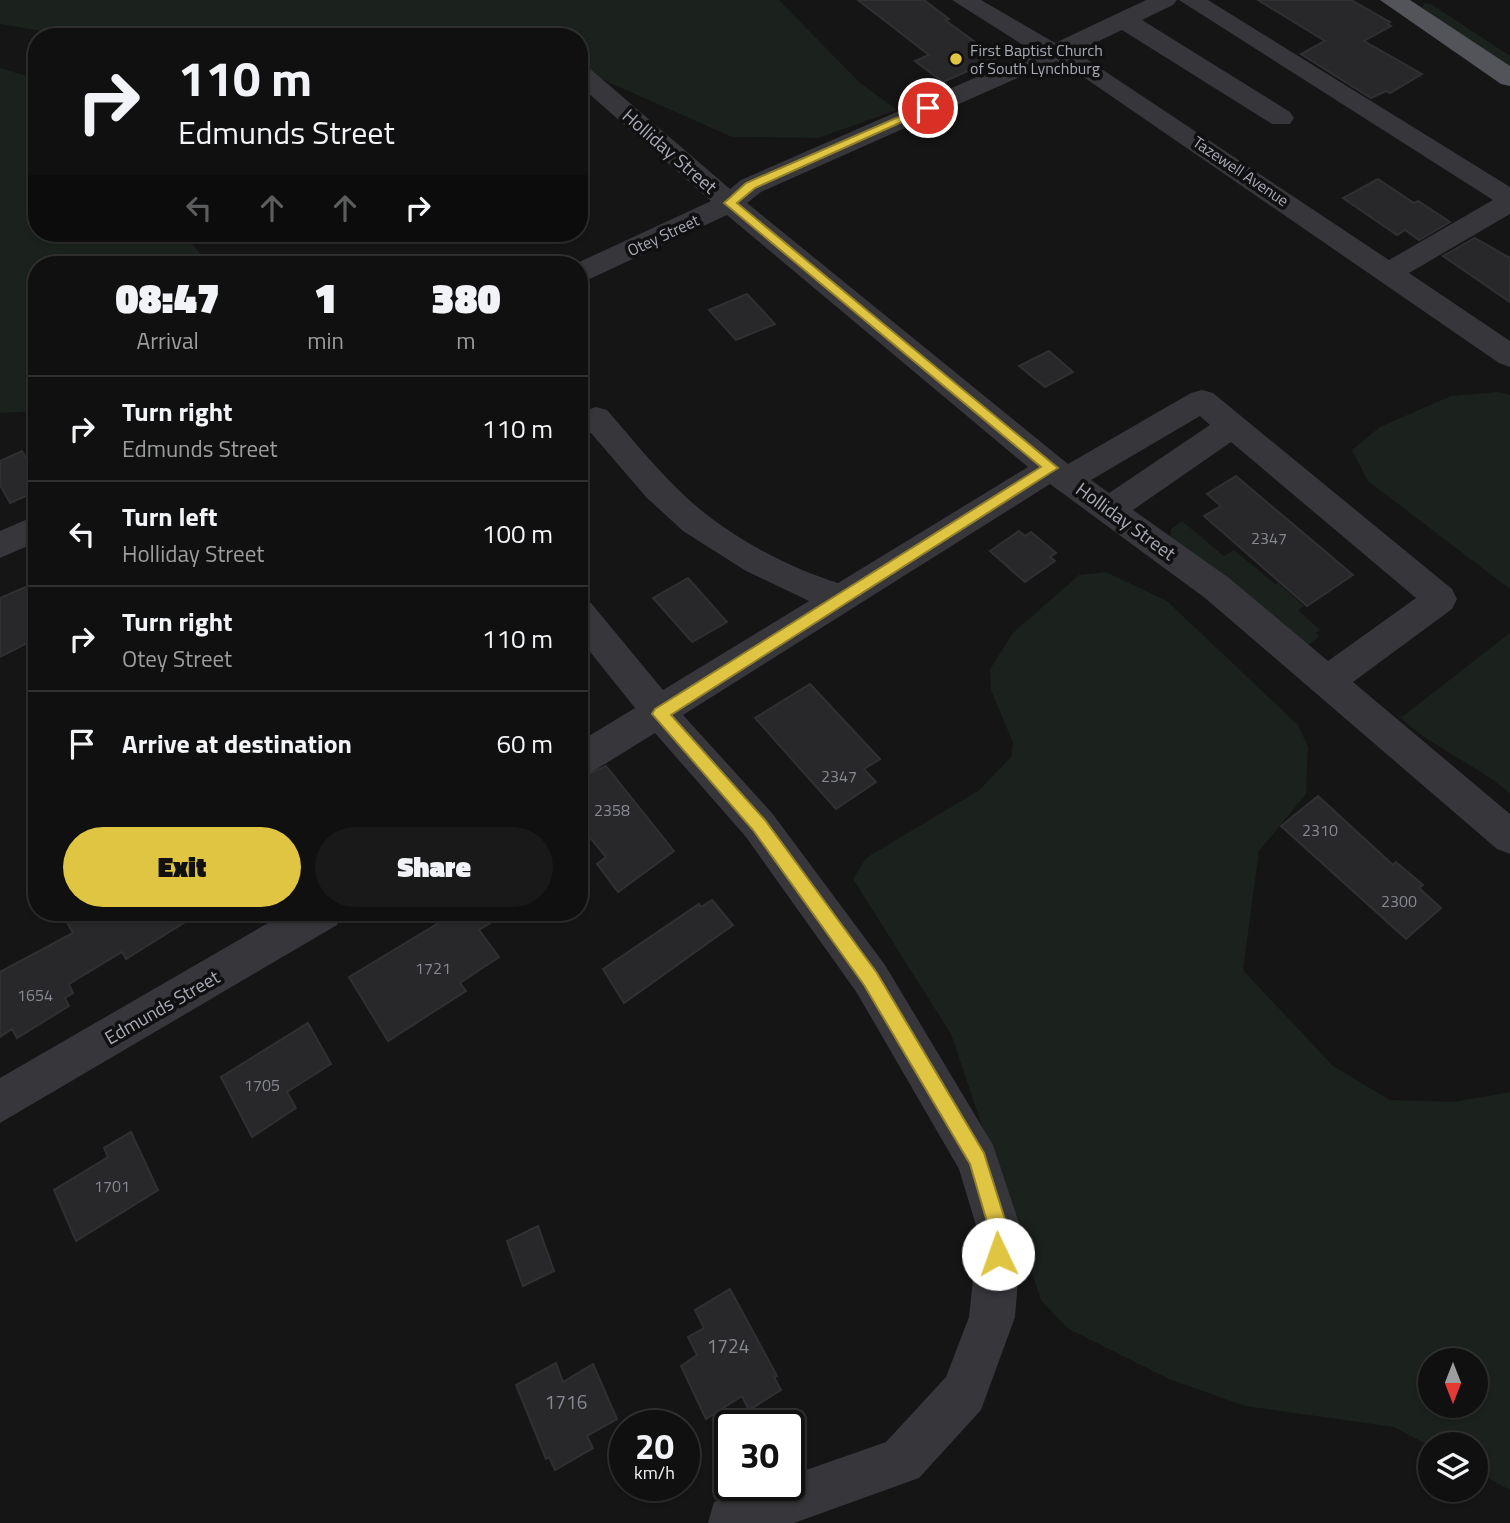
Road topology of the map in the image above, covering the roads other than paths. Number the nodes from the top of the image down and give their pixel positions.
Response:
1 (964, 0) edge
2 (1165, 0) edge
3 (1191, 0) edge
4 (1393, 0) edge
5 (1124, 20) junction
6 (1054, 53) junction
7 (1510, 78) edge
8 (588, 80) edge
9 (1281, 118) dead end
10 (1510, 200) edge
11 (730, 203) junction
12 (588, 270) edge
13 (1390, 272) junction
14 (1510, 356) edge
15 (588, 422) edge
16 (1232, 426) junction
17 (1059, 473) junction
18 (1110, 509) junction
19 (28, 532) edge
20 (0, 545) edge
21 (844, 599) junction
22 (588, 624) edge
23 (1327, 681) junction
24 (660, 714) junction
25 (588, 756) edge
26 (1510, 838) edge
27 (308, 921) edge
28 (0, 1102) edge
29 (732, 1520) dead end

1 - 6 street, Tazewell Avenue
2 - 5 street, Otey Street
3 - 10 street
4 - 7 main road
5 - 6 street, Otey Street
5 - 9 street
6 - 11 street, Otey Street
6 - 13 street, Tazewell Avenue
8 - 11 street, Holliday Street
10 - 13 street
11 - 12 street, Otey Street
11 - 17 street, Holliday Street
13 - 14 street, Tazewell Avenue
15 - 21 street
16 - 17 street
16 - 18 street
16 - 23 street
17 - 18 street, Holliday Street
17 - 21 street
18 - 23 street, Holliday Street
19 - 20 street
21 - 24 street
22 - 24 street
23 - 26 street, Holliday Street
24 - 25 street
24 - 29 street
27 - 28 street, Edmunds Street

